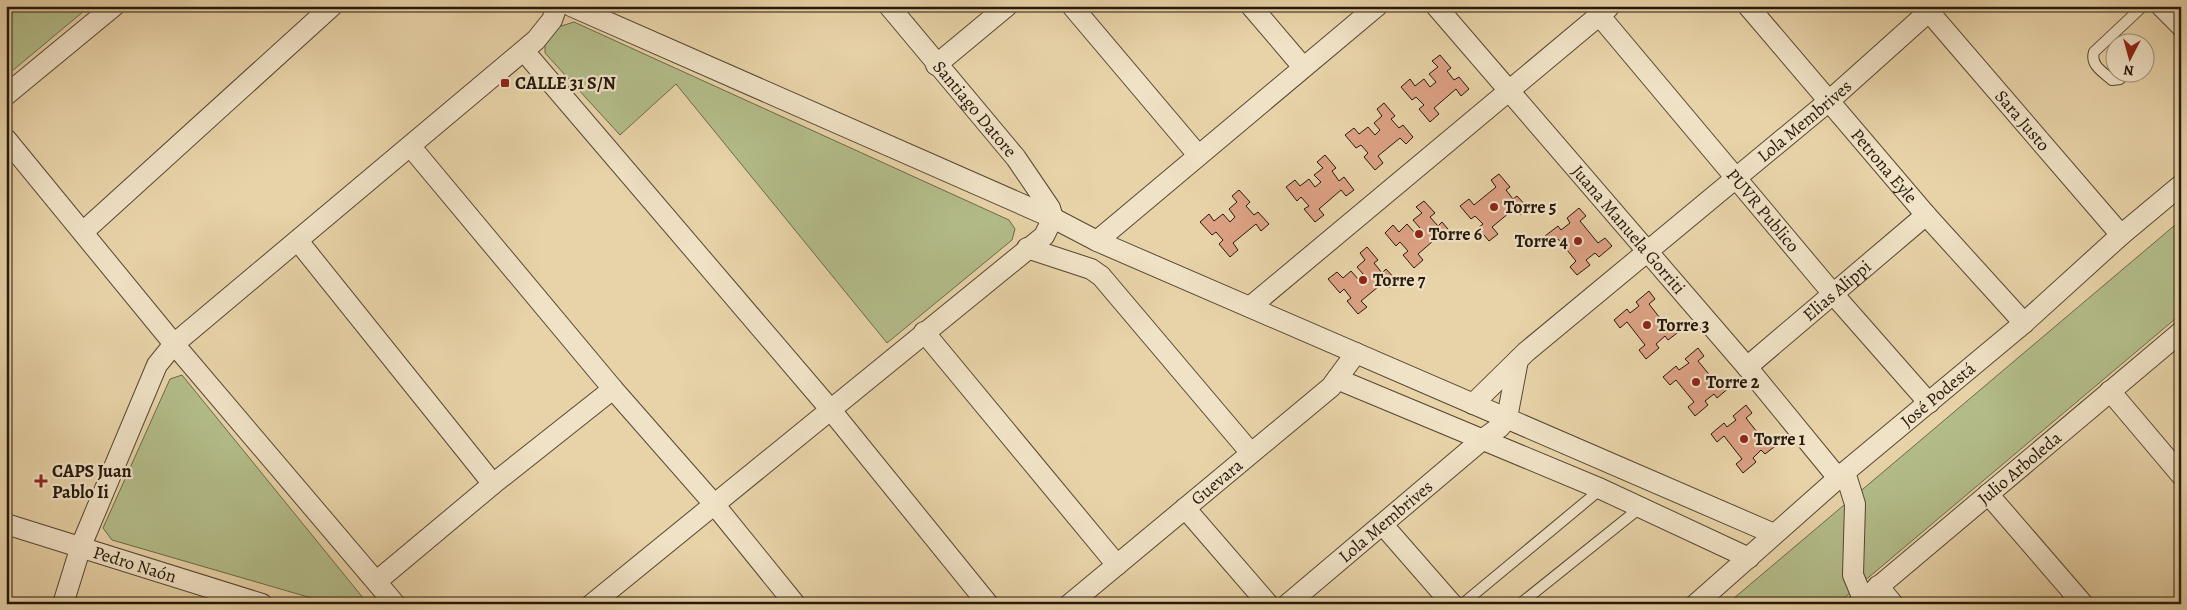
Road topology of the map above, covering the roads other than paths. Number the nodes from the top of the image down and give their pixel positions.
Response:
1 (114, 6) edge
2 (557, 6) edge
3 (571, 6) edge
4 (889, 6) edge
5 (1007, 6) edge
6 (1072, 6) edge
7 (1251, 6) edge
8 (1377, 6) edge
9 (1436, 6) edge
10 (1748, 6) edge
11 (2143, 6) edge
12 (1929, 8) edge
13 (321, 10) edge
14 (1604, 11) edge
15 (2115, 32) edge
16 (2104, 43) edge
17 (524, 51) junction
18 (936, 65) junction
19 (1303, 67) junction
20 (2104, 73) edge
21 (1510, 89) junction
22 (6, 95) edge
23 (1829, 101) junction
24 (6, 139) edge
25 (411, 147) junction
26 (1198, 155) junction
27 (1735, 179) junction
28 (2181, 185) edge
29 (1926, 215) junction
30 (1053, 218) junction
31 (83, 232) junction
32 (2122, 235) junction
33 (298, 241) junction
34 (1097, 241) junction
35 (1027, 248) junction
36 (1649, 252) junction
37 (1834, 295) junction
38 (1250, 307) junction
39 (2024, 323) junction
40 (924, 332) junction
41 (2181, 332) edge
42 (174, 344) junction
43 (1356, 353) junction
44 (1518, 360) junction
45 (1747, 367) junction
46 (1336, 379) junction
47 (613, 389) junction
48 (2110, 392) junction
49 (1928, 403) junction
50 (1473, 404) junction
51 (830, 408) junction
52 (1507, 418) junction
53 (1483, 439) junction
54 (1250, 452) junction
55 (1841, 475) junction
56 (2181, 475) edge
57 (492, 484) junction
58 (1601, 489) junction
59 (1988, 494) junction
60 (714, 504) junction
61 (1641, 506) junction
62 (1185, 508) junction
63 (6, 524) edge
64 (1383, 525) junction
65 (1774, 534) junction
66 (81, 546) junction
67 (1749, 558) junction
68 (1117, 565) junction
69 (377, 581) junction
70 (1878, 586) junction
71 (1860, 601) edge
72 (63, 604) edge
73 (262, 604) edge
74 (395, 604) edge
75 (592, 604) edge
76 (795, 604) edge
77 (988, 604) edge
78 (1070, 604) edge
79 (1268, 604) edge
80 (1288, 604) edge
81 (1452, 604) edge
82 (1469, 604) edge
83 (1520, 604) edge
84 (1696, 604) edge
85 (1893, 604) edge
86 (2083, 604) edge

1 - 22 street
2 - 17 street
3 - 30 street
4 - 18 street, Santiago Datore
5 - 18 street
6 - 26 street
7 - 19 street
8 - 19 street
9 - 21 street, Juana Manuela Gorriti
10 - 23 street, Petrona Eyle
11 - 15 lane
12 - 23 street, Lola Membrives
12 - 32 street, Sara Justo
13 - 31 street
14 - 21 street
14 - 27 street, PUVR Publico
16 - 20 lane
17 - 25 street
17 - 51 street
18 - 30 street, Santiago Datore
19 - 26 street
21 - 36 street, Juana Manuela Gorriti
21 - 38 street
23 - 27 street, Lola Membrives
23 - 29 street, Petrona Eyle
24 - 31 street
25 - 33 street
25 - 47 street
26 - 34 street
27 - 36 street, Lola Membrives
27 - 37 street, PUVR Publico
28 - 32 street, José Podestá
29 - 37 street, Elias Alippi
29 - 39 street, Petrona Eyle
30 - 34 street
30 - 35 street
31 - 42 street
32 - 39 street, José Podestá
33 - 42 street
33 - 57 street
34 - 38 street
35 - 40 street
35 - 54 street
36 - 44 street, Lola Membrives
36 - 45 street, Juana Manuela Gorriti
37 - 45 street, Elias Alippi
37 - 49 street, PUVR Publico
38 - 43 street
39 - 49 street, José Podestá
40 - 51 street
40 - 68 street
41 - 48 street, Julio Arboleda
42 - 66 street
42 - 69 street
43 - 46 street, Guevara
43 - 50 street
44 - 50 street, Lola Membrives
44 - 52 street
45 - 55 street, Juana Manuela Gorriti
46 - 53 street
46 - 54 street, Guevara
47 - 57 street
47 - 60 street
48 - 56 street
48 - 59 street, Julio Arboleda
49 - 55 street, José Podestá
50 - 52 street
51 - 60 street
51 - 77 street
52 - 53 street, Lola Membrives
52 - 65 street
53 - 58 street
53 - 64 street, Lola Membrives
54 - 62 street, Guevara
55 - 65 street, José Podestá
55 - 71 street
57 - 69 street
58 - 61 street
58 - 82 lane
59 - 70 street, Julio Arboleda
59 - 86 street
60 - 75 street
60 - 76 street
61 - 67 street
61 - 83 lane
62 - 68 street, Guevara
62 - 79 street
63 - 66 street, Pedro Naón
64 - 80 street, Lola Membrives
64 - 81 street
65 - 67 street, José Podestá
66 - 72 street
66 - 73 street, Pedro Naón
67 - 84 street, José Podestá
68 - 78 street, Guevara
69 - 74 street
70 - 71 street, Julio Arboleda
70 - 85 street

